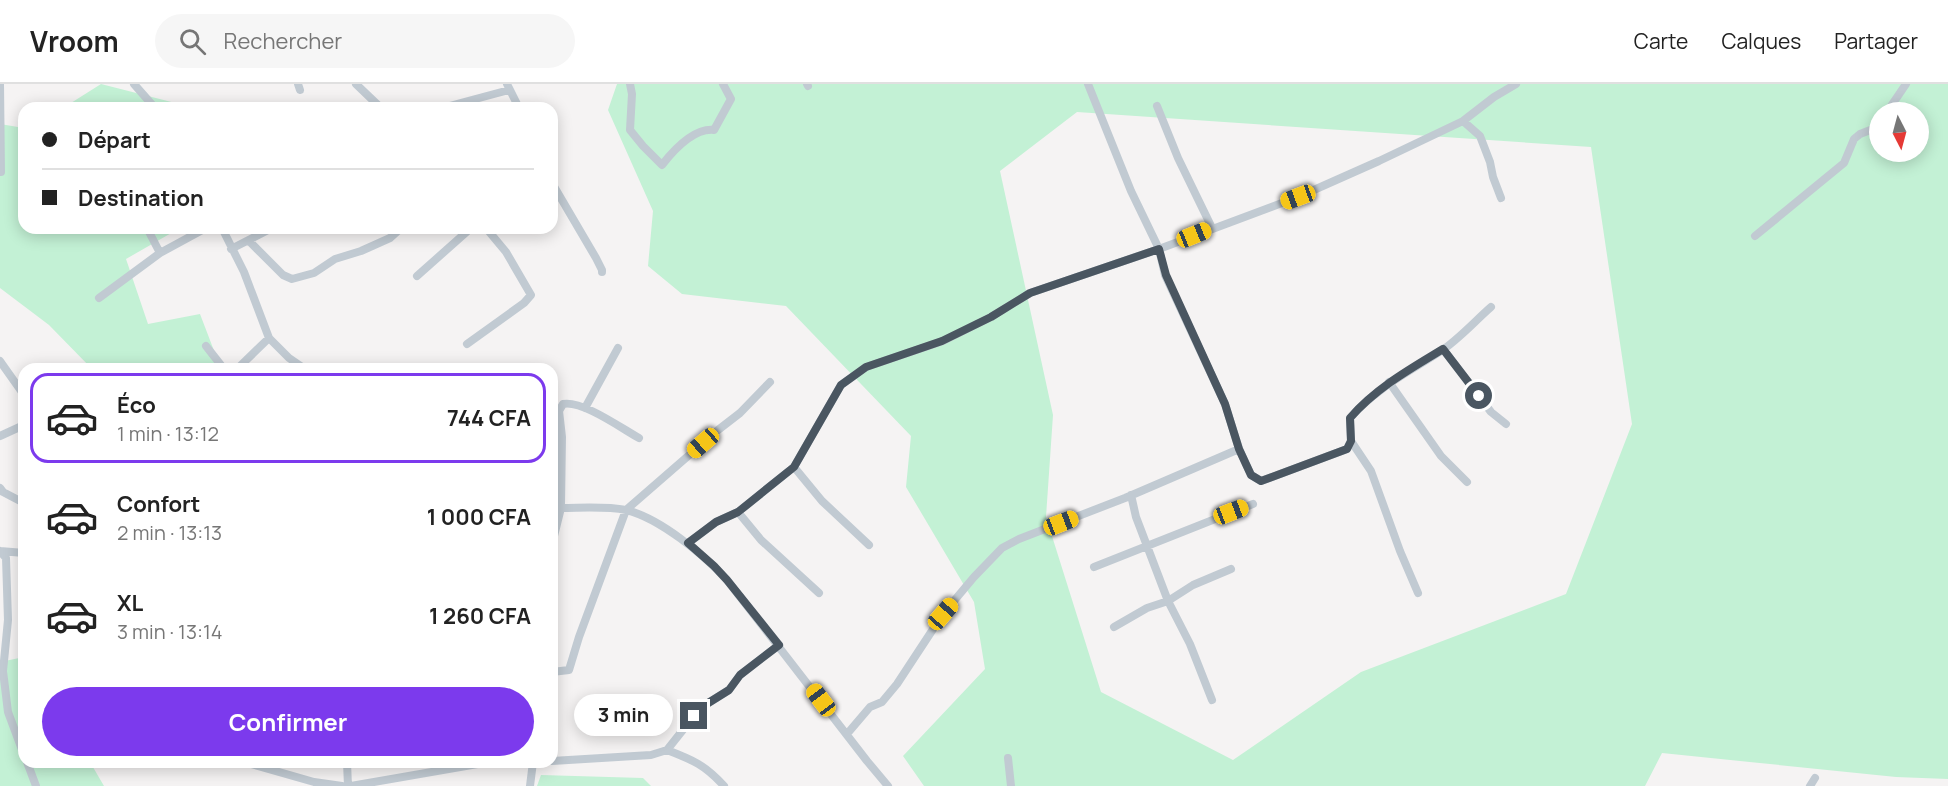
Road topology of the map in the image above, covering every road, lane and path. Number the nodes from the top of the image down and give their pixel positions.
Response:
1 (0, 84) edge
2 (134, 84) edge
3 (356, 84) edge
4 (630, 84) edge
5 (723, 84) edge
6 (1088, 84) edge
7 (1516, 84) edge
8 (1906, 84) edge
9 (508, 87) edge
10 (150, 102) edge
11 (375, 102) edge
12 (461, 102) edge
13 (516, 102) edge
14 (1894, 102) edge
15 (1157, 106) dead end
16 (1463, 121) junction
17 (1869, 131) edge
18 (1, 172) edge
19 (558, 193) edge
20 (1501, 198) dead end
21 (1212, 228) junction
22 (150, 234) edge
23 (195, 234) edge
24 (225, 234) edge
25 (261, 234) edge
26 (394, 234) edge
27 (464, 234) edge
28 (491, 234) edge
29 (1755, 236) dead end
30 (249, 241) junction
31 (231, 249) junction
32 (1159, 249) junction
33 (160, 253) junction
34 (602, 272) dead end
35 (417, 276) dead end
36 (99, 298) dead end
37 (1491, 307) dead end
38 (269, 338) junction
39 (467, 344) dead end
40 (206, 346) dead end
41 (618, 348) dead end
42 (1443, 349) junction
43 (0, 360) edge
44 (219, 363) edge
45 (243, 363) edge
46 (296, 363) edge
47 (770, 382) dead end
48 (1389, 382) junction
49 (18, 386) edge
50 (585, 408) junction
51 (1506, 424) dead end
52 (18, 428) edge
53 (0, 436) edge
54 (639, 438) dead end
55 (1351, 441) junction
56 (1239, 449) junction
57 (794, 467) junction
58 (1467, 482) dead end
59 (0, 488) edge
60 (1131, 495) junction
61 (18, 500) edge
62 (1252, 504) dead end
63 (558, 505) edge
64 (626, 510) junction
65 (738, 512) junction
66 (688, 543) junction
67 (869, 545) dead end
68 (1146, 546) junction
69 (18, 552) edge
70 (1094, 567) dead end
71 (1231, 569) dead end
72 (819, 593) dead end
73 (1418, 593) dead end
74 (1168, 601) junction
75 (4, 619) edge
76 (1114, 627) dead end
77 (779, 645) junction
78 (558, 671) edge
79 (1212, 700) dead end
80 (847, 734) junction
81 (18, 739) edge
82 (668, 750) junction
83 (1008, 759) dead end
84 (558, 761) edge
85 (29, 768) edge
86 (265, 768) edge
87 (348, 768) edge
88 (454, 768) edge
89 (532, 768) edge
90 (36, 786) edge
91 (342, 786) edge
92 (350, 786) edge
93 (530, 786) edge
94 (724, 786) edge
95 (888, 786) edge
96 (1011, 786) edge

1 - 18 street
2 - 10 street
3 - 11 street
4 - 5 street
6 - 32 street
7 - 16 street
8 - 14 street
9 - 12 street
9 - 13 street
15 - 21 street
16 - 20 street
16 - 21 street
17 - 29 street
19 - 34 street
21 - 32 street
22 - 33 street
23 - 33 street
24 - 31 street
25 - 30 street
26 - 30 street
27 - 35 street
28 - 39 street
30 - 31 street
31 - 38 street
32 - 56 street
32 - 57 street
33 - 36 street
37 - 42 street
38 - 45 street
38 - 46 street
40 - 44 street
41 - 50 street
42 - 48 street
42 - 51 street
43 - 49 street
47 - 64 street
48 - 55 street
48 - 58 street
50 - 54 street
50 - 63 street
52 - 53 street
55 - 56 street
55 - 73 street
56 - 60 street
57 - 65 street
57 - 67 street
59 - 61 street
60 - 68 street
60 - 80 street
62 - 68 street
63 - 64 street
64 - 66 street
64 - 78 street
65 - 66 street
65 - 72 street
66 - 77 street
68 - 70 street
68 - 74 street
69 - 75 street
71 - 74 street
74 - 76 street
74 - 79 street
75 - 81 street
77 - 80 street
77 - 82 street
80 - 95 street
82 - 84 street
82 - 94 street
83 - 96 street
85 - 90 street
86 - 91 street
87 - 92 street
88 - 92 street
89 - 93 street

